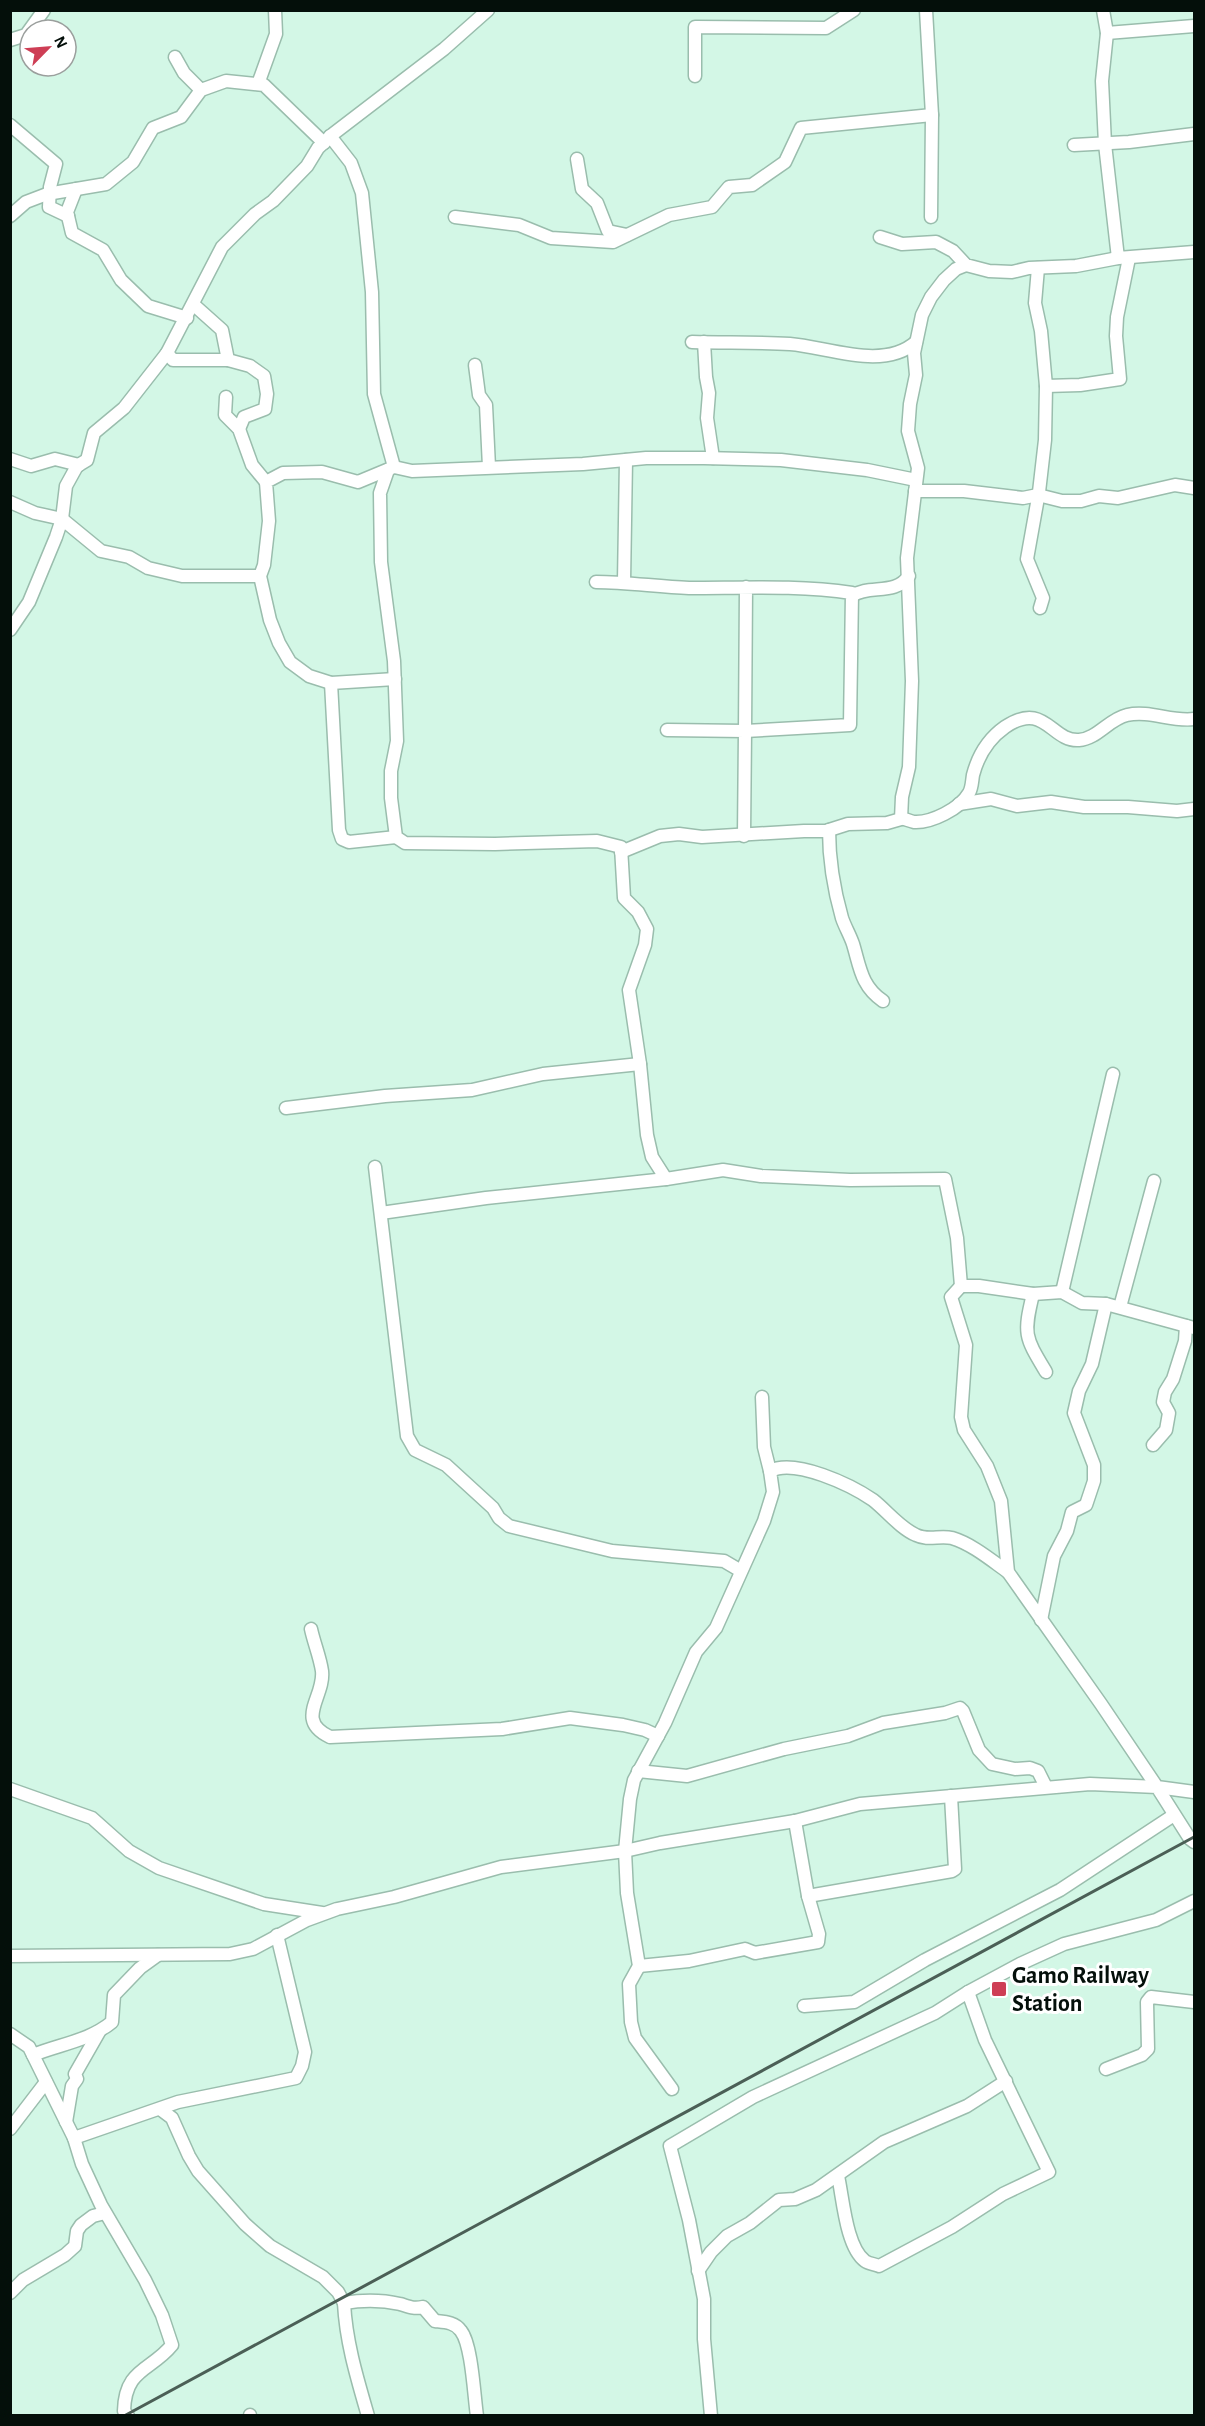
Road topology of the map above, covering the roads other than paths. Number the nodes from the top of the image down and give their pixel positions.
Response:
1 (44, 10) edge
2 (275, 10) edge
3 (488, 10) edge
4 (854, 10) edge
5 (927, 10) edge
6 (1103, 10) edge
7 (1194, 26) edge
8 (1107, 33) junction
9 (10, 40) edge
10 (176, 57) dead end
11 (695, 76) dead end
12 (258, 84) junction
13 (201, 90) junction
14 (932, 115) junction
15 (10, 125) edge
16 (1194, 134) edge
17 (327, 140) junction
18 (1105, 144) junction
19 (1074, 145) dead end
20 (577, 159) dead end
21 (76, 189) junction
22 (50, 193) junction
23 (10, 216) edge
24 (68, 216) junction
25 (455, 217) dead end
26 (931, 217) dead end
27 (628, 235) junction
28 (880, 237) dead end
29 (1194, 252) edge
30 (1124, 258) junction
31 (966, 265) junction
32 (1038, 268) junction
33 (194, 305) junction
34 (187, 318) junction
35 (916, 342) junction
36 (167, 353) junction
37 (228, 360) junction
38 (475, 365) dead end
39 (1046, 386) junction
40 (226, 397) dead end
41 (239, 429) junction
42 (713, 458) junction
43 (10, 459) edge
44 (626, 460) junction
45 (79, 465) junction
46 (489, 467) junction
47 (391, 468) junction
48 (266, 482) junction
49 (916, 486) junction
50 (1194, 488) edge
51 (1038, 495) junction
52 (10, 502) edge
53 (62, 519) junction
54 (260, 576) junction
55 (909, 576) junction
56 (596, 582) dead end
57 (624, 582) junction
58 (746, 587) junction
59 (852, 596) junction
60 (1040, 609) dead end
61 (10, 630) edge
62 (395, 679) junction
63 (331, 683) junction
64 (1194, 719) edge
65 (667, 730) dead end
66 (744, 731) junction
67 (959, 804) junction
68 (1194, 809) edge
69 (901, 818) junction
70 (829, 830) junction
71 (744, 836) junction
72 (396, 837) junction
73 (621, 852) junction
74 (883, 1001) dead end
75 (640, 1064) junction
76 (1113, 1074) dead end
77 (286, 1108) dead end
78 (375, 1167) dead end
79 (666, 1179) junction
80 (1154, 1181) dead end
81 (381, 1213) junction
82 (961, 1286) junction
83 (1062, 1292) junction
84 (1033, 1294) junction
85 (1106, 1304) junction
86 (1120, 1307) junction
87 (1190, 1327) edge
88 (1046, 1372) dead end
89 (762, 1397) dead end
90 (1153, 1445) dead end
91 (770, 1471) junction
92 (741, 1571) junction
93 (1008, 1572) junction
94 (1041, 1620) junction
95 (311, 1629) dead end
96 (658, 1736) junction
97 (638, 1771) junction
98 (1046, 1787) junction
99 (1157, 1787) junction
100 (10, 1789) edge
101 (1194, 1792) edge
102 (951, 1796) junction
103 (1174, 1815) junction
104 (795, 1821) junction
105 (1194, 1842) edge
106 (625, 1851) junction
107 (808, 1896) junction
108 (1194, 1901) edge
109 (325, 1914) junction
110 (278, 1935) junction
111 (158, 1955) junction
112 (10, 1956) edge
113 (639, 1966) junction
114 (968, 1992) junction
115 (1194, 2002) edge
116 (804, 2006) dead end
117 (99, 2032) junction
118 (10, 2034) edge
119 (33, 2055) junction
120 (1106, 2069) dead end
121 (1006, 2081) junction
122 (46, 2082) junction
123 (672, 2089) dead end
124 (160, 2109) junction
125 (66, 2122) junction
126 (10, 2129) edge
127 (74, 2138) junction
128 (838, 2176) junction
129 (105, 2212) junction
130 (698, 2271) junction
131 (10, 2293) edge
132 (344, 2303) junction
133 (128, 2415) edge
134 (368, 2415) edge
135 (477, 2415) edge
136 (711, 2415) edge

1 - 9 street
2 - 12 street
3 - 17 street
4 - 11 street
5 - 14 street
6 - 8 street
7 - 8 street
8 - 18 street
10 - 13 street
12 - 13 street
12 - 17 street
13 - 21 street
14 - 26 street
14 - 27 street
15 - 22 street
16 - 18 street
17 - 33 street
17 - 47 street
18 - 19 street
18 - 30 street
20 - 27 street
21 - 22 street
21 - 24 street
22 - 23 street
22 - 24 street
24 - 34 street
25 - 27 street
28 - 31 street
29 - 30 street
30 - 32 street
30 - 39 street
31 - 32 street
31 - 35 street
32 - 39 street
33 - 34 street
33 - 37 street
34 - 36 street
35 - 42 street
35 - 49 street
36 - 37 street
36 - 45 street
37 - 41 street
38 - 46 street
39 - 51 street
40 - 41 street
41 - 48 street
42 - 44 street
42 - 49 street
43 - 45 street
44 - 46 street
44 - 57 street
45 - 53 street
46 - 47 street
47 - 48 street
47 - 62 street
48 - 54 street
49 - 51 street
49 - 55 street
50 - 51 street
51 - 60 street
52 - 53 street
53 - 54 street
53 - 61 street
54 - 63 street
55 - 59 street
55 - 69 street
56 - 57 street
57 - 58 street
58 - 59 street
58 - 66 street
59 - 66 street
62 - 63 street
62 - 72 street
63 - 72 street
64 - 67 street
65 - 66 street
66 - 71 street
67 - 68 street
67 - 69 street
69 - 70 street
70 - 71 street
70 - 74 street
71 - 73 street
72 - 73 street
73 - 75 street
75 - 77 street
75 - 79 street
76 - 83 street
78 - 81 street
79 - 81 street
79 - 82 street
80 - 86 street
81 - 92 street
82 - 84 street
82 - 93 street
83 - 84 street
83 - 85 street
84 - 88 street
85 - 86 street
85 - 94 street
86 - 87 street
87 - 90 street
89 - 91 street
91 - 92 street
91 - 93 street
92 - 96 street
93 - 94 street
94 - 99 street
95 - 96 street
96 - 97 street
97 - 98 street
97 - 106 street
98 - 99 street
98 - 102 street
99 - 101 street
99 - 103 street
100 - 109 street
102 - 104 street
102 - 107 street
103 - 105 street
103 - 116 street
104 - 106 street
104 - 107 street
106 - 109 street
106 - 113 street
107 - 113 street
108 - 114 street
109 - 110 street
110 - 111 street
110 - 124 street
111 - 112 street
111 - 117 street
113 - 123 street
114 - 121 street
114 - 130 street
115 - 120 street
117 - 119 street
117 - 125 street
118 - 119 street
119 - 122 street
121 - 128 street
121 - 128 street
122 - 125 street
122 - 126 street
124 - 127 street
124 - 132 street
125 - 127 street
127 - 129 street
128 - 130 street
129 - 131 street
129 - 133 street
130 - 136 street
132 - 134 street
132 - 135 street

